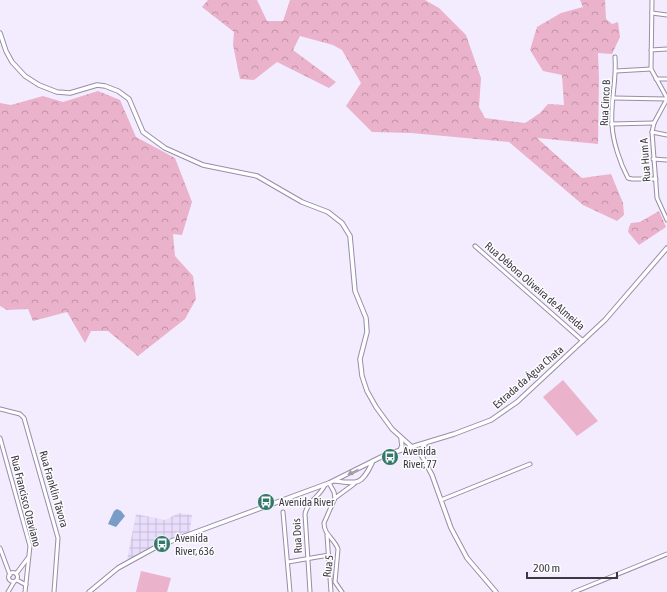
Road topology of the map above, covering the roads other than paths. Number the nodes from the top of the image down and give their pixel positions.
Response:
1 (652, 0) edge
2 (652, 13) junction
3 (667, 15) edge
4 (0, 33) edge
5 (667, 49) edge
6 (651, 50) junction
7 (615, 57) dead end
8 (651, 70) junction
9 (616, 71) junction
10 (667, 79) edge
11 (656, 80) junction
12 (614, 98) junction
13 (667, 99) edge
14 (662, 109) junction
15 (667, 111) edge
16 (654, 123) junction
17 (612, 124) junction
18 (652, 132) junction
19 (667, 135) edge
20 (653, 159) junction
21 (667, 160) edge
22 (656, 179) junction
23 (667, 220) edge
24 (475, 246) dead end
25 (667, 248) edge
26 (583, 341) junction
27 (0, 409) edge
28 (0, 438) edge
29 (401, 438) junction
30 (427, 442) junction
31 (412, 446) junction
32 (400, 450) junction
33 (422, 456) junction
34 (372, 462) junction
35 (530, 464) dead end
36 (334, 481) junction
37 (327, 484) junction
38 (354, 484) junction
39 (335, 498) junction
40 (441, 500) junction
41 (282, 512) dead end
42 (327, 535) junction
43 (0, 548) edge
44 (667, 554) edge
45 (329, 555) junction
46 (29, 557) junction
47 (2, 558) edge
48 (308, 558) junction
49 (288, 562) junction
50 (16, 574) junction
51 (10, 575) junction
52 (15, 581) junction
53 (330, 582) junction
54 (334, 582) junction
55 (26, 585) junction
56 (8, 592) edge
57 (25, 592) edge
58 (54, 592) edge
59 (90, 592) edge
60 (290, 592) edge
61 (310, 592) edge
62 (331, 592) edge
63 (342, 592) edge
64 (496, 592) edge
65 (574, 592) edge

1 - 2 street
2 - 3 street
2 - 6 street
4 - 29 street
5 - 6 street
6 - 8 street
7 - 9 street, Rua Cinco B
8 - 9 street
8 - 11 street
9 - 12 street, Rua Cinco B
10 - 11 street
11 - 13 street
12 - 13 street
12 - 17 street, Rua Cinco B
13 - 14 street, Rua Hum A
14 - 15 street
14 - 16 street, Rua Hum A
16 - 17 street
16 - 18 street, Rua Hum A
17 - 22 street, Rua Cinco B
18 - 19 street
18 - 20 street, Rua Hum A
20 - 21 street
20 - 22 street, Rua Hum A
22 - 23 street, Rua Hum A
24 - 26 street, Rua Débora Oliveira de Almeida
25 - 26 street, Estrada da Água Chata
26 - 30 street, Estrada da Água Chata
27 - 58 street, Rua Franklin Távora
28 - 46 street, Rua Francisco Otaviano
29 - 31 street
29 - 32 street
30 - 31 street, Estrada da Água Chata
30 - 33 street
31 - 32 street
31 - 33 street
32 - 34 street
33 - 40 street
34 -> 36 street
34 - 38 street
35 - 40 street
36 - 37 street
36 - 38 street
37 - 39 street
37 - 48 street, Rua Dois
37 - 59 street
38 - 39 street
39 - 42 street
40 - 64 street
41 - 49 street
42 - 45 street
42 - 54 street, Rua 5
43 - 47 street
44 - 65 street
45 - 48 street
45 - 53 street
46 - 50 street
46 - 55 street, Rua Francisco Otaviano
47 - 51 street
48 - 49 street
48 - 61 street, Rua Dois
49 - 60 street
50 - 51 street
50 - 52 street
51 - 52 street
52 - 55 street
52 - 56 street
53 - 54 street
53 - 62 street
54 - 63 street, Rua 5
55 - 57 street, Rua Francisco Otaviano

